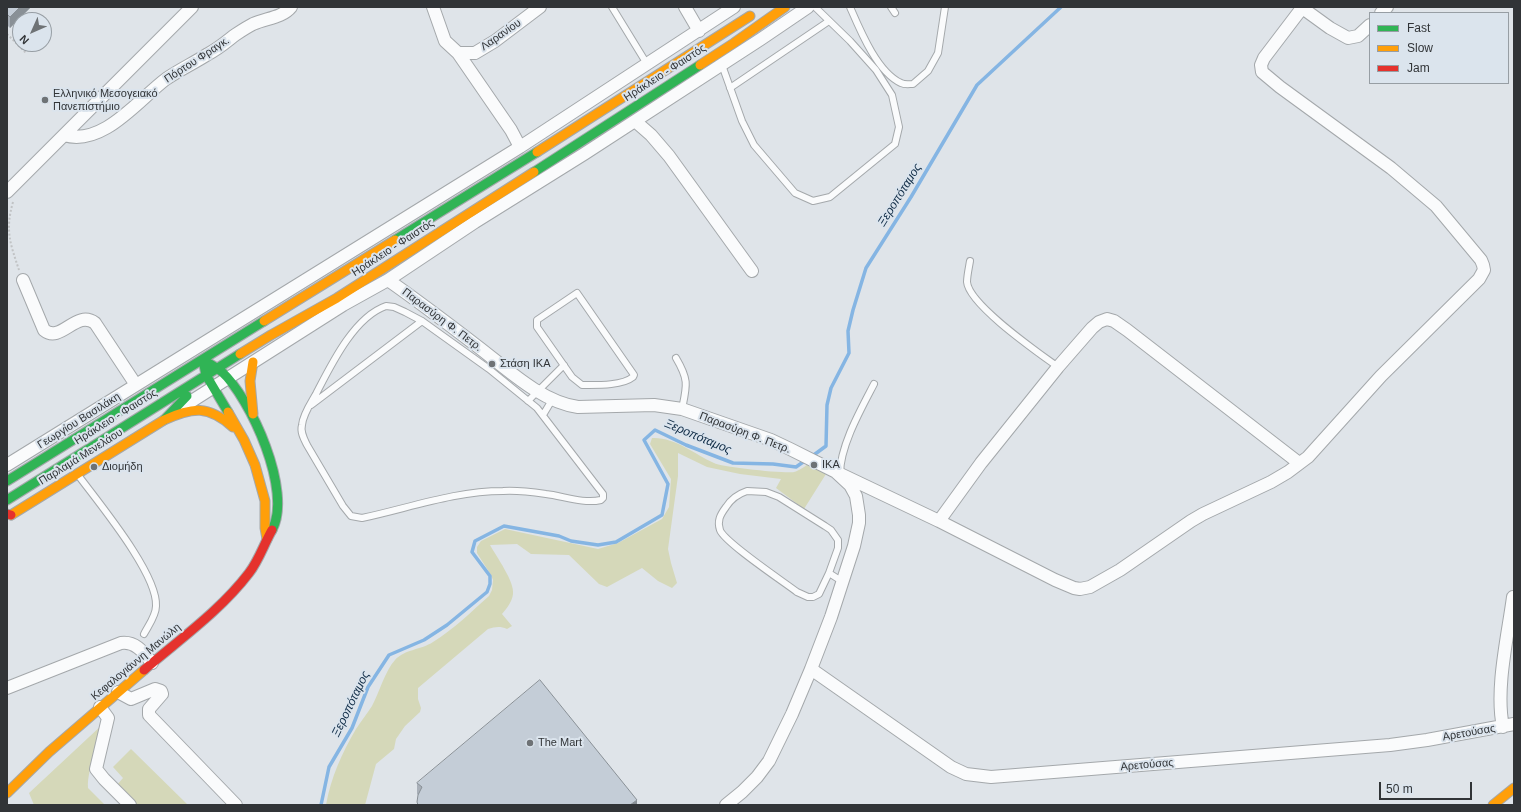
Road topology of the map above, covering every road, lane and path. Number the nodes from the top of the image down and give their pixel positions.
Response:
1 (192, 7) edge
2 (291, 7) edge
3 (433, 7) edge
4 (540, 7) edge
5 (612, 7) edge
6 (685, 7) edge
7 (734, 7) edge
8 (785, 7) edge
9 (808, 7) edge
10 (815, 7) edge
11 (850, 7) edge
12 (890, 7) edge
13 (945, 7) edge
14 (1302, 8) edge
15 (757, 12) dead end
16 (895, 13) dead end
17 (829, 21) junction
18 (1369, 26) edge
19 (699, 31) junction
20 (7, 34) edge
21 (26, 53) dead end
22 (458, 53) junction
23 (648, 64) junction
24 (722, 65) junction
25 (730, 88) junction
26 (635, 121) junction
27 (577, 127) junction
28 (64, 135) junction
29 (532, 139) junction
30 (520, 147) junction
31 (11, 194) edge
32 (475, 222) junction
33 (442, 231) junction
34 (970, 261) dead end
35 (752, 270) dead end
36 (23, 280) joint
37 (388, 280) junction
38 (255, 311) junction
39 (422, 322) junction
40 (271, 335) junction
41 (227, 344) junction
42 (676, 358) dead end
43 (203, 360) junction
44 (253, 362) junction
45 (564, 365) junction
46 (1058, 367) junction
47 (190, 368) junction
48 (217, 368) junction
49 (206, 375) junction
50 (151, 376) junction
51 (227, 379) junction
52 (874, 384) dead end
53 (136, 385) junction
54 (213, 388) junction
55 (536, 390) junction
56 (552, 400) junction
57 (528, 401) junction
58 (310, 406) junction
59 (682, 410) junction
60 (543, 415) junction
61 (164, 420) junction
62 (254, 422) junction
63 (244, 440) junction
64 (1299, 463) junction
65 (7, 465) edge
66 (838, 473) junction
67 (77, 474) junction
68 (7, 481) edge
69 (7, 500) edge
70 (8, 515) edge
71 (939, 522) junction
72 (267, 538) junction
73 (829, 573) junction
74 (845, 583) junction
75 (1513, 597) edge
76 (144, 634) dead end
77 (152, 663) junction
78 (811, 669) junction
79 (7, 688) edge
80 (118, 692) junction
81 (100, 707) junction
82 (1508, 725) edge
83 (1514, 788) edge
84 (7, 793) edge
85 (130, 805) edge
86 (236, 805) edge
87 (726, 805) edge
88 (1493, 805) edge

1 - 28 street
2 - 28 street, Πόρτου Φραγκ.
3 - 22 street
4 - 22 street, Λαρανίου
5 - 23 lane
6 - 19 street
7 - 19 street, Γεωργίου Βασιλάκη
8 - 33 main road, Ηράκλειο - Φαιστός
9 - 24 street
10 - 17 lane
11 - 13 lane
12 - 16 lane
14 - 18 street
14 - 64 street
15 - 27 main road, Ηράκλειο - Φαιστός
17 - 25 lane
17 - 25 lane
19 - 23 street, Γεωργίου Βασιλάκη
20 - 21 path
22 - 30 street
23 - 29 street, Γεωργίου Βασιλάκη
24 - 25 lane
24 - 26 street
26 - 32 street
26 - 35 street
27 - 29 main road
27 - 41 main road, Ηράκλειο - Φαιστός
28 - 31 street
29 - 30 street, Γεωργίου Βασιλάκη
30 - 38 street, Γεωργίου Βασιλάκη
31 - 36 path
32 - 33 main road
32 - 37 street
33 - 40 main road, Ηράκλειο - Φαιστός
34 - 46 lane
36 - 53 street
37 - 44 street
37 - 55 street, Παρασύρη Φ. Πετρ.
38 - 41 main road
38 - 50 street, Γεωργίου Βασιλάκη
39 - 57 lane
39 - 58 lane
39 - 58 lane
40 - 44 main road
40 - 48 main road, Ηράκλειο - Φαιστός
41 - 43 main road, Ηράκλειο - Φαιστός
42 - 59 lane
43 - 47 main road, Ηράκλειο - Φαιστός
43 - 48 main road, Κεφαλογιάννη Μανώλη
43 - 49 main road
44 - 48 main road
44 - 51 street
44 - 62 main road
45 - 45 lane
45 - 55 lane
46 - 64 street
46 - 71 street
47 - 50 main road
47 - 68 main road, Ηράκλειο - Φαιστός
48 - 49 main road, Ηράκλειο - Φαιστός
48 - 51 main road, Κεφαλογιάννη Μανώλη
49 - 54 main road
49 - 61 main road
49 - 69 main road, Ηράκλειο - Φαιστός
50 - 53 street, Γεωργίου Βασιλάκη
51 - 54 street
51 - 62 main road, Κεφαλογιάννη Μανώλη
52 - 66 lane
53 - 65 street, Γεωργίου Βασιλάκη
54 - 61 street
54 - 63 main road
55 - 56 street, Παρασύρη Φ. Πετρ.
55 - 57 lane
56 - 59 street, Παρασύρη Φ. Πετρ.
56 - 60 lane
57 - 60 lane
58 - 60 lane
59 - 66 street, Παρασύρη Φ. Πετρ.
61 - 63 main road
61 - 67 main road, Παρλαμά Μενελάου
62 - 72 main road, Κεφαλογιάννη Μανώλη
63 - 72 main road
64 - 71 street
66 - 71 street
66 - 74 street, Παρασύρη Φ. Πετρ.
67 - 70 main road, Παρλαμά Μενελάου
67 - 76 lane
72 - 77 main road, Κεφαλογιάννη Μανώλη
73 - 73 lane
73 - 74 lane
74 - 78 street, Παρασύρη Φ. Πετρ.
75 - 82 street
77 - 79 street
77 - 80 main road, Κεφαλογιάννη Μανώλη
78 - 82 street, Αρετούσας
78 - 87 street, Παρασύρη Φ. Πετρ.
80 - 81 main road, Κεφαλογιάννη Μανώλη
80 - 86 street
81 - 84 main road, Κεφαλογιάννη Μανώλη
81 - 85 street
83 - 88 main road

